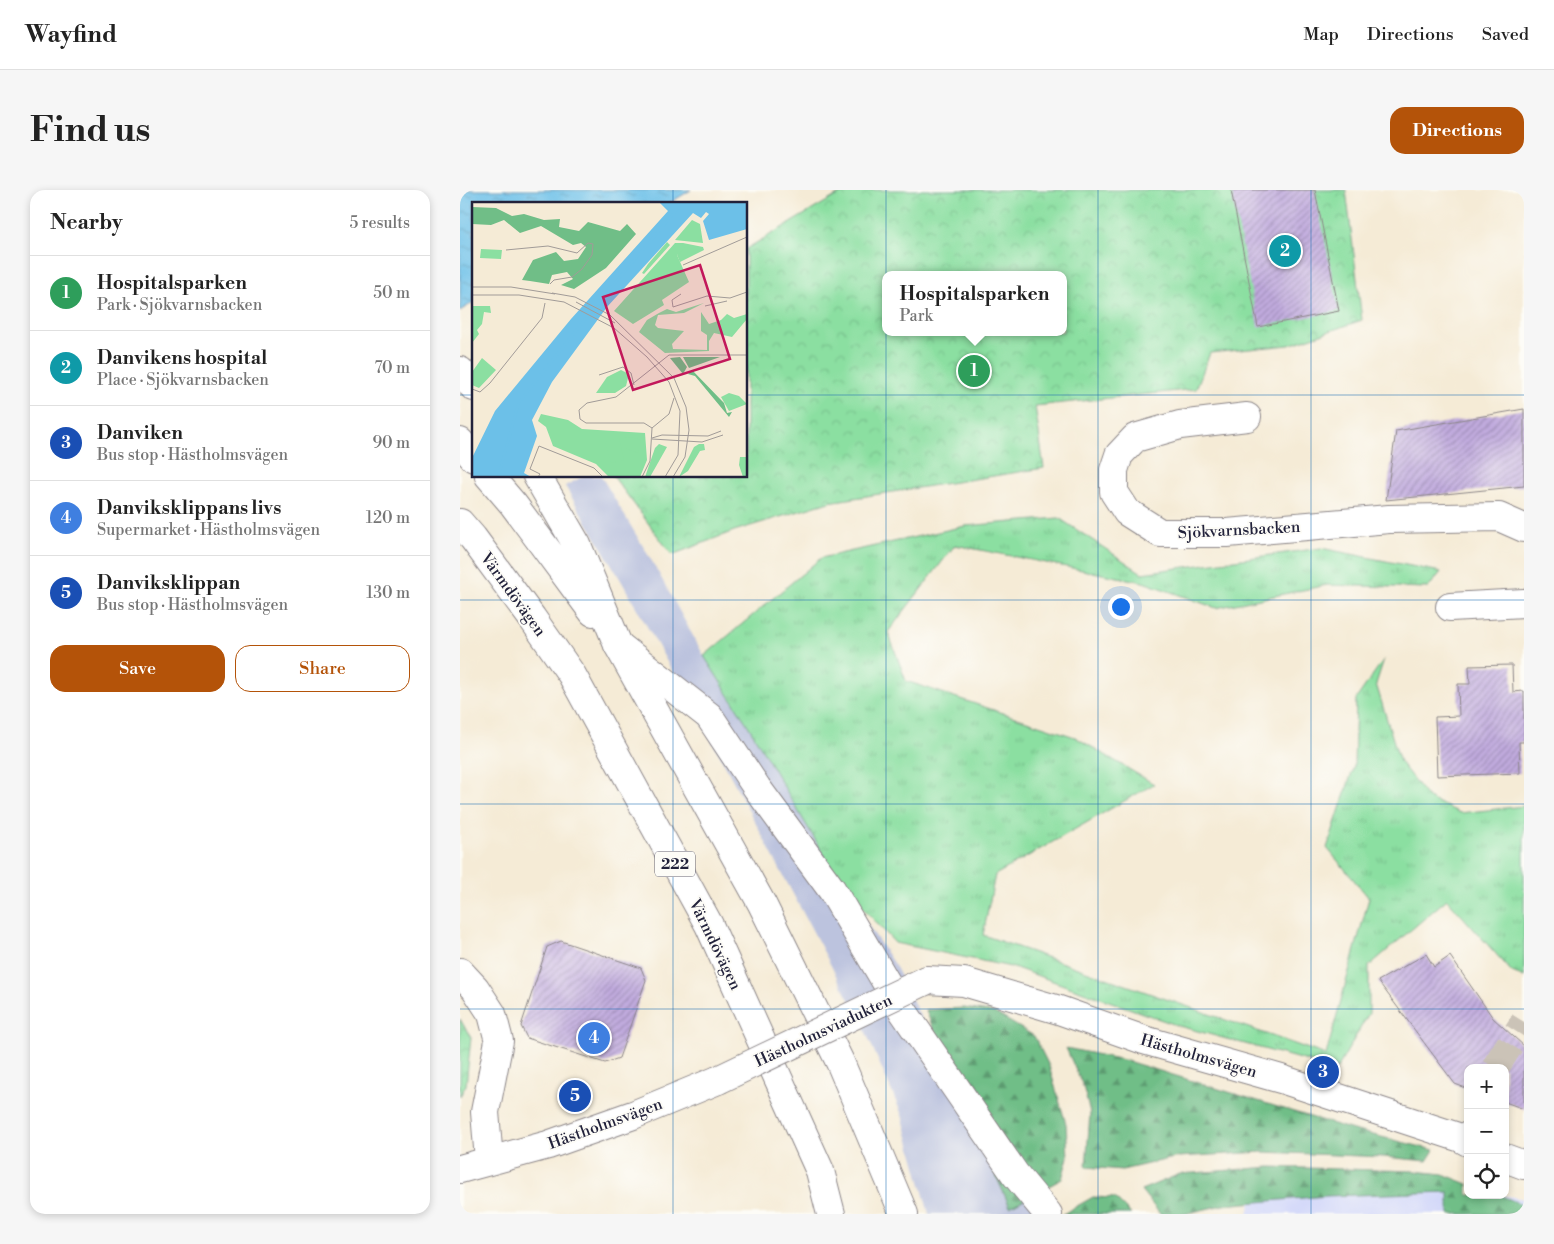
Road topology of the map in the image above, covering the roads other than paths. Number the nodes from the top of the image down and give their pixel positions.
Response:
1 (460, 371) edge
2 (472, 385) edge
3 (1247, 417) dead end
4 (460, 442) edge
5 (472, 456) edge
6 (491, 478) edge
7 (539, 478) edge
8 (1524, 528) edge
9 (466, 530) edge
10 (1524, 603) edge
11 (1450, 607) dead end
12 (618, 645) junction
13 (460, 972) edge
14 (927, 980) joint
15 (718, 1080) joint
16 (1464, 1133) edge
17 (1509, 1159) edge
18 (489, 1160) junction
19 (1524, 1165) edge
20 (460, 1169) edge
21 (831, 1214) edge
22 (904, 1214) edge
23 (1048, 1214) edge

1 - 2 street
3 - 8 street, Sjökvarnsbacken
4 - 5 street
6 - 12 street
7 - 12 street
9 - 21 street, Värmdövägen / 222
10 - 11 street
12 - 22 street
12 - 23 street
13 - 18 street
14 - 15 street, Hästholmsviadukten, bridge
14 - 16 street, Hästholmsvägen
15 - 18 street, Hästholmsvägen
17 - 19 street
18 - 20 street, Hästholmsvägen

